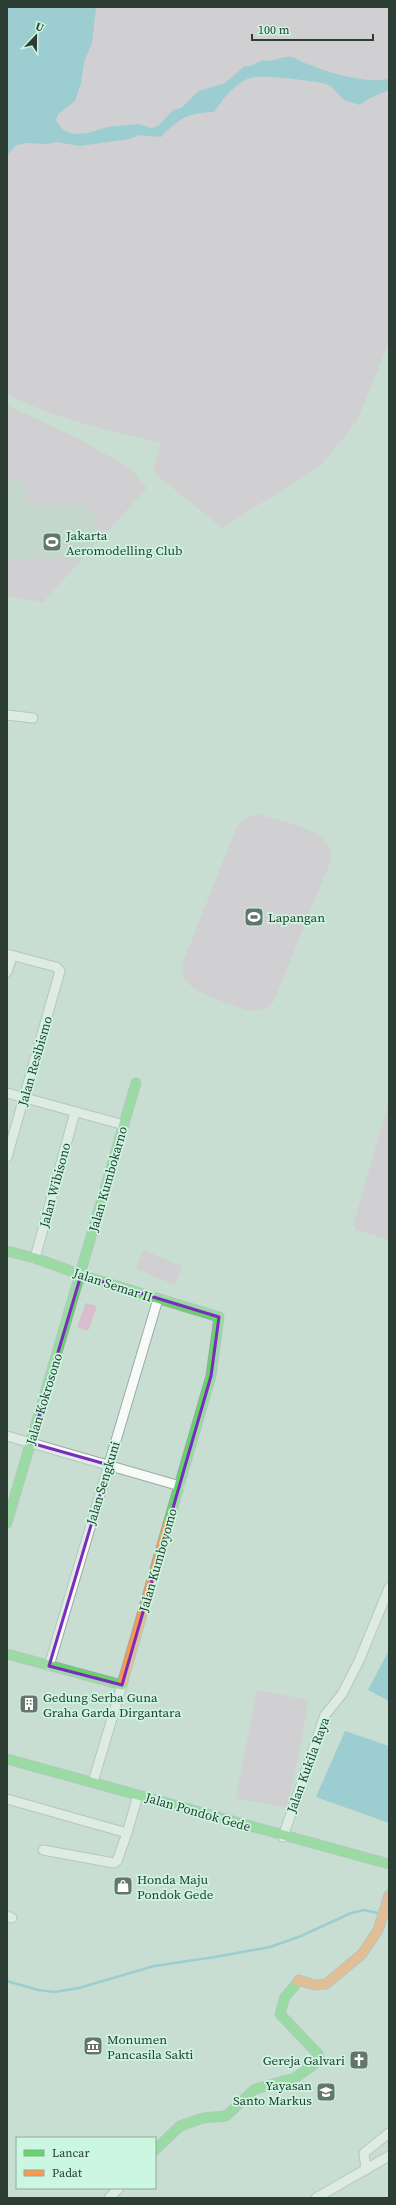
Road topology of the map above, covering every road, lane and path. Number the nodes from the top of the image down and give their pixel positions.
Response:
1 (7, 715) edge
2 (34, 718) dead end
3 (9, 955) edge
4 (7, 972) edge
5 (136, 1082) dead end
6 (7, 1093) edge
7 (24, 1098) junction
8 (75, 1112) junction
9 (124, 1125) junction
10 (7, 1156) edge
11 (7, 1253) edge
12 (35, 1258) junction
13 (81, 1275) junction
14 (158, 1299) junction
15 (219, 1317) joint
16 (7, 1436) edge
17 (31, 1443) junction
18 (109, 1465) junction
19 (180, 1486) junction
20 (11, 1494) edge
21 (7, 1523) edge
22 (389, 1588) edge
23 (7, 1654) edge
24 (49, 1666) junction
25 (122, 1685) junction
26 (7, 1759) edge
27 (93, 1782) junction
28 (138, 1795) junction
29 (7, 1799) edge
30 (127, 1833) junction
31 (283, 1836) junction
32 (43, 1850) dead end
33 (389, 1864) edge
34 (389, 1895) edge
35 (389, 2133) edge
36 (156, 2149) edge
37 (389, 2156) edge
38 (366, 2170) junction
39 (118, 2189) edge
40 (109, 2198) edge
41 (316, 2198) edge

1 - 2 street
3 - 4 street
3 - 7 street, Jalan Resibismo
5 - 9 street, Jalan Kumbokarno
6 - 7 street
7 - 8 street
7 - 10 street, Jalan Resibismo
8 - 9 street
8 - 12 street, Jalan Wibisono
9 - 13 street, Jalan Kumbokarno
11 - 12 street, Jalan Semar II
12 - 13 street, Jalan Semar II
13 - 14 street, Jalan Semar II
13 - 17 street, Jalan Kokrosono
14 - 15 street, Jalan Semar II
14 - 18 street, Jalan Sengkuni
15 - 19 street, Jalan Kumboyomo
16 - 17 street
17 - 18 street
17 - 20 street, Jalan Kokrosono
18 - 19 street
18 - 24 street, Jalan Sengkuni
19 - 25 street, Jalan Kumboyomo
20 - 21 street, Jalan Kokrosono
22 - 31 street, Jalan Kukila Raya
23 - 24 street
24 - 25 street
25 - 27 street
26 - 27 street, Jalan Pondok Gede
27 - 28 street, Jalan Pondok Gede
28 - 30 street
28 - 31 street, Jalan Pondok Gede
29 - 30 street
30 - 32 street
31 - 33 street, Jalan Pondok Gede
34 - 36 street
35 - 38 street
37 - 38 street
38 - 41 street
39 - 40 street

